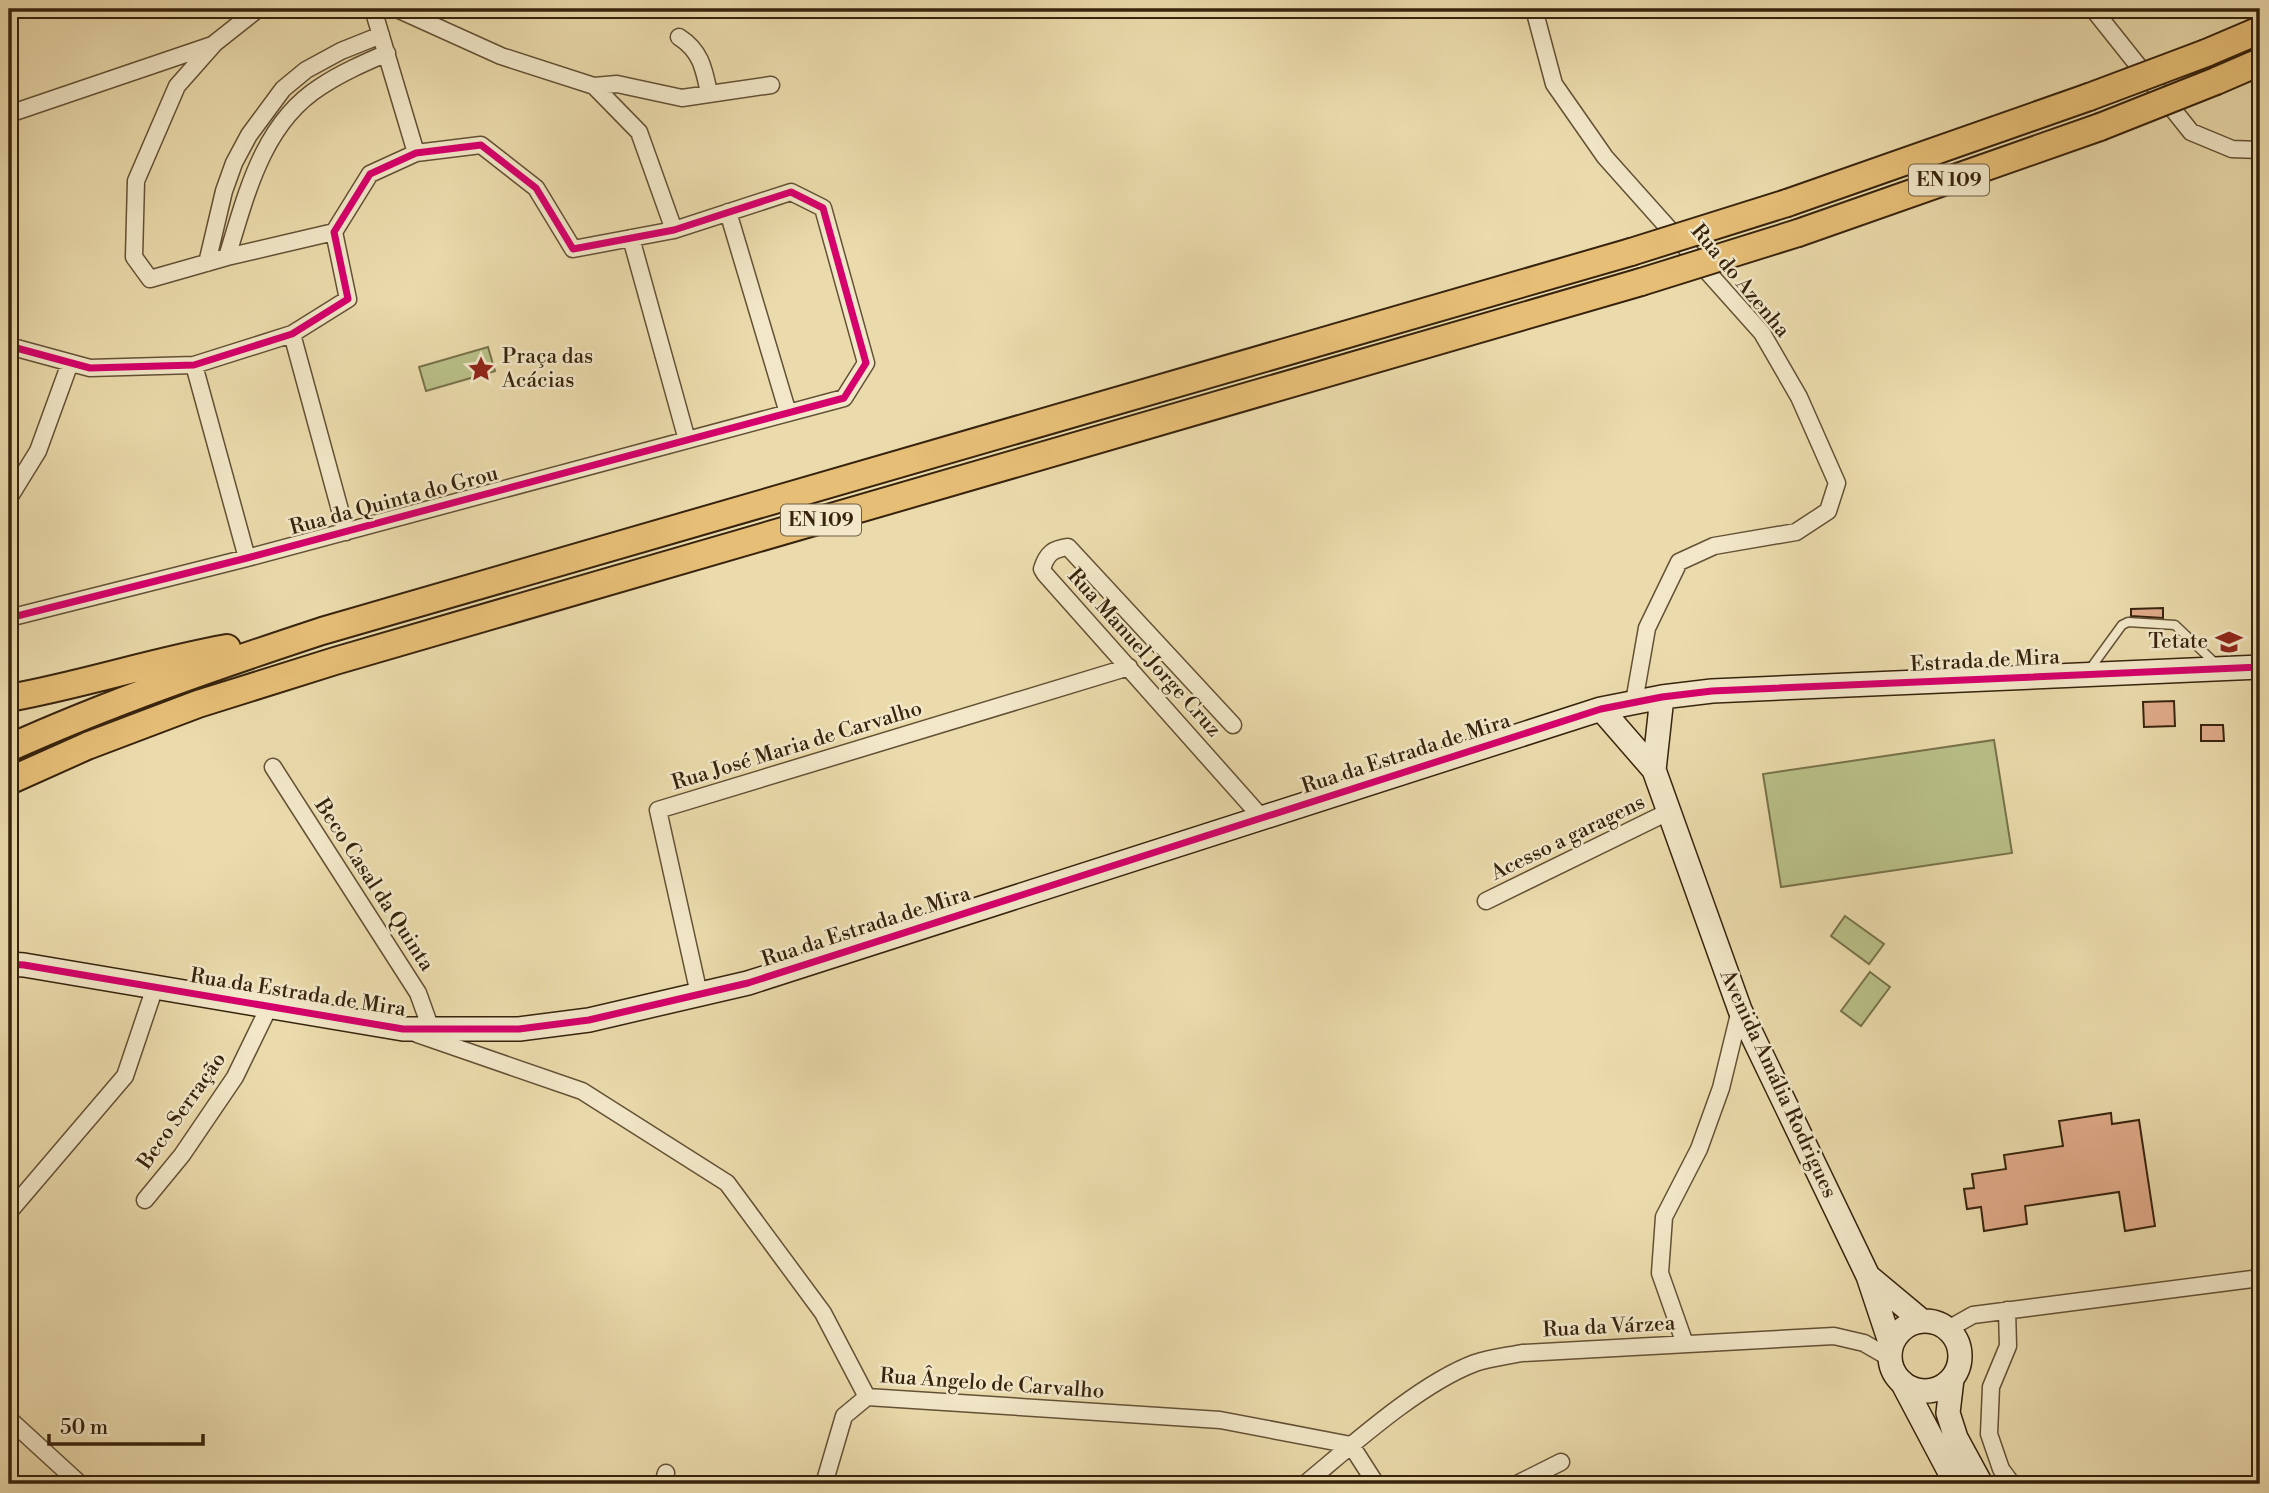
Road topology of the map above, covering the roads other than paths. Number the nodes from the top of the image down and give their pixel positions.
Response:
1 (19, 9) edge
2 (258, 9) edge
3 (373, 9) edge
4 (397, 9) edge
5 (1535, 9) edge
6 (2093, 9) edge
7 (9, 12) edge
8 (2260, 30) edge
9 (381, 35) junction
10 (679, 37) dead end
11 (215, 43) junction
12 (387, 53) junction
13 (2260, 62) edge
14 (771, 85) dead end
15 (594, 86) junction
16 (709, 93) junction
17 (9, 114) edge
18 (2260, 149) edge
19 (416, 153) junction
20 (729, 212) junction
21 (674, 230) junction
22 (334, 233) junction
23 (631, 238) junction
24 (227, 257) junction
25 (207, 263) junction
26 (292, 334) junction
27 (9, 346) edge
28 (70, 363) junction
29 (194, 365) junction
30 (788, 414) junction
31 (687, 440) junction
32 (9, 498) edge
33 (346, 532) junction
34 (247, 558) junction
35 (9, 618) edge
36 (322, 631) junction
37 (1129, 667) junction
38 (2260, 667) edge
39 (2220, 669) junction
40 (2086, 674) junction
41 (1712, 691) joint
42 (1662, 697) junction
43 (9, 698) edge
44 (1634, 702) junction
45 (1601, 709) junction
46 (1233, 725) dead end
47 (9, 748) edge
48 (273, 767) dead end
49 (1654, 771) junction
50 (9, 781) edge
51 (1668, 812) junction
52 (1262, 818) junction
53 (1486, 901) dead end
54 (9, 964) edge
55 (155, 987) junction
56 (699, 994) junction
57 (269, 1007) junction
58 (1740, 1010) junction
59 (403, 1029) junction
60 (431, 1029) junction
61 (145, 1200) dead end
62 (9, 1212) edge
63 (1868, 1276) junction
64 (2260, 1278) edge
65 (2007, 1310) junction
66 (1922, 1321) junction
67 (1948, 1329) junction
68 (1685, 1344) junction
69 (1891, 1352) junction
70 (1952, 1379) junction
71 (1902, 1382) junction
72 (867, 1397) junction
73 (9, 1419) edge
74 (1351, 1445) junction
75 (1560, 1462) dead end
76 (80, 1484) edge
77 (824, 1484) edge
78 (1306, 1484) edge
79 (1376, 1484) edge
80 (1517, 1484) edge
81 (1956, 1484) edge
82 (1981, 1484) edge
83 (2012, 1484) edge

1 - 7 street
2 - 11 street
3 - 9 street
4 - 15 street
5 - 44 street, Rua do Azenha
6 - 18 street
8 - 36 main road, EN 109, bridge
9 - 12 street
9 - 25 street
10 - 16 street
11 - 17 street
11 - 25 street
12 - 19 street
12 - 24 street
13 - 50 main road, EN 109, bridge
14 - 16 street
15 - 16 street
15 - 21 street
19 - 22 street
19 - 23 street, Rua da Quinta do Grou
20 - 21 street, Rua da Quinta do Grou
20 - 30 street
20 - 30 street, Rua da Quinta do Grou
21 - 23 street, Rua da Quinta do Grou
22 - 24 street
22 - 26 street
23 - 31 street
24 - 25 street
26 - 29 street
26 - 33 street
27 - 28 street
28 - 29 street
28 - 32 street
29 - 34 street
30 - 31 street, Rua da Quinta do Grou
31 - 33 street, Rua da Quinta do Grou
33 - 34 street, Rua da Quinta do Grou
34 - 35 street, Rua da Quinta do Grou
36 - 43 main road
36 - 47 main road, EN 109
37 - 46 street, Rua Manuel Jorge Cruz
37 - 52 street, Rua Manuel Jorge Cruz
37 - 56 street, Rua José Maria de Carvalho
38 - 39 street, Estrada de Mira
39 - 40 street, Estrada de Mira
39 - 40 lane
40 - 41 street, Estrada de Mira
41 - 42 street, Rua da Estrada de Mira
42 - 44 street, Rua da Estrada de Mira
42 - 49 street, Avenida Amália Rodrigues
44 - 45 street, Rua da Estrada de Mira
45 - 49 street, Avenida Amália Rodrigues
45 - 52 street, Rua da Estrada de Mira
48 - 60 street, Beco Casal da Quinta
49 - 51 street, Avenida Amália Rodrigues
51 - 53 street, Acesso a garagens
51 - 58 street, Avenida Amália Rodrigues
52 - 56 street, Rua da Estrada de Mira
54 - 55 street, Rua da Estrada de Mira
55 - 57 street, Rua da Estrada de Mira
55 - 62 street
56 - 60 street, Rua da Estrada de Mira
57 - 59 street, Rua da Estrada de Mira
57 - 61 street, Beco Serração
58 - 63 street, Avenida Amália Rodrigues
58 - 68 street
59 - 60 street, Rua da Estrada de Mira
59 - 72 street, Rua Ângelo de Carvalho
63 - 66 street, Avenida Amália Rodrigues
63 - 69 street, Avenida Amália Rodrigues
64 - 65 street
65 - 67 street
65 - 83 street
66 - 67 street
66 - 69 street
67 - 70 street
68 - 69 street, Rua da Várzea
68 - 74 street, Rua da Várzea
69 - 71 street
70 - 71 street
70 - 82 street
71 - 81 street
72 - 74 street, Rua Ângelo de Carvalho
72 - 77 street
73 - 76 street
74 - 78 street, Rua da Várzea
74 - 79 street
75 - 80 street

